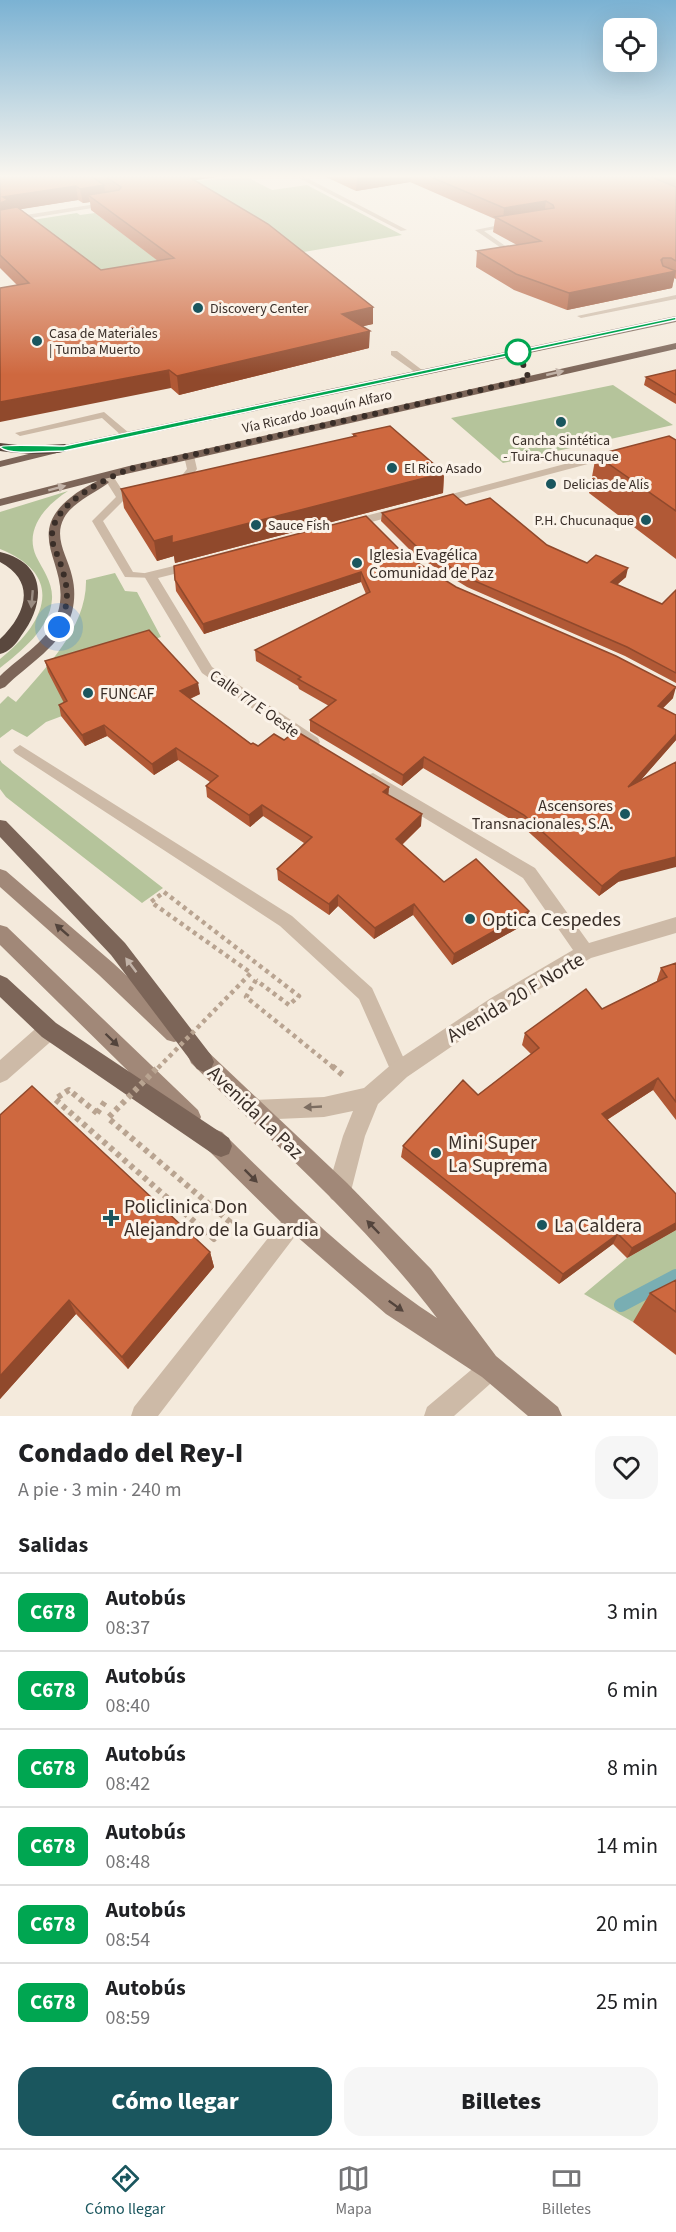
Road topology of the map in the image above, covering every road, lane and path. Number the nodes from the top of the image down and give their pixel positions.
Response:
1 (496, 243) edge
2 (516, 256) edge
3 (676, 297) edge
4 (581, 316) dead end
5 (676, 319) edge
6 (676, 346) edge
7 (394, 353) dead end
8 (422, 373) junction
9 (20, 433) dead end
10 (126, 435) junction
11 (0, 447) edge
12 (64, 448) junction
13 (631, 449) edge
14 (189, 456) junction
15 (0, 464) edge
16 (129, 469) junction
17 (109, 478) junction
18 (121, 497) junction
19 (0, 503) edge
20 (334, 528) edge
21 (0, 556) edge
22 (207, 561) edge
23 (150, 576) junction
24 (0, 649) edge
25 (0, 684) edge
26 (20, 750) dead end
27 (328, 752) edge
28 (357, 769) edge
29 (0, 826) edge
30 (0, 876) edge
31 (676, 925) edge
32 (0, 933) edge
33 (585, 952) junction
34 (0, 984) edge
35 (50, 1029) junction
36 (204, 1062) junction
37 (400, 1070) junction
38 (0, 1073) edge
39 (370, 1097) junction
40 (254, 1110) junction
41 (97, 1113) dead end
42 (221, 1146) junction
43 (339, 1191) junction
44 (295, 1220) junction
45 (491, 1368) junction
46 (143, 1416) edge
47 (436, 1416) edge
48 (549, 1416) edge

1 - 2 lane
3 - 4 lane
5 - 8 main road, Vía Ricardo Joaquín Alfaro
14 -> 6 main road, Vía Ricardo Joaquín Alfaro
7 - 8 lane
8 - 10 main road, Vía Ricardo Joaquín Alfaro
9 - 10 lane
10 - 12 main road, Vía Ricardo Joaquín Alfaro
11 - 12 highway
12 - 15 main road, Vía Ricardo Joaquín Alfaro
13 - 20 street
14 - 16 main road, Vía Ricardo Joaquín Alfaro
14 - 18 lane
16 - 17 main road
19 -> 16 main road, Vía Ricardo Joaquín Alfaro
17 - 18 lane
17 - 25 main road
18 - 23 lane
21 -> 24 highway
22 - 23 street
23 - 27 street, Calle 77 E Oeste
26 - 37 lane
28 - 33 street
36 -> 29 main road
36 -> 30 main road, Avenida La Paz
31 - 33 street, Avenida 20 F Norte
32 -> 42 main road, Avenida La Paz
33 - 37 street, Avenida 20 F Norte
34 - 35 main road
35 - 38 street
35 - 42 main road
36 - 40 main road, Avenida La Paz
37 - 39 street, Avenida 20 F Norte
39 -> 40 street, Avenida 20 F Norte
39 - 41 path, bridge
39 - 43 street, Avenida 20 F Norte
40 - 43 main road, Avenida La Paz
42 -> 44 main road, Avenida La Paz
45 -> 43 main road, Avenida La Paz
44 -> 45 main road, Avenida La Paz
44 - 46 lane
45 - 47 lane
45 - 48 main road, Avenida La Paz

